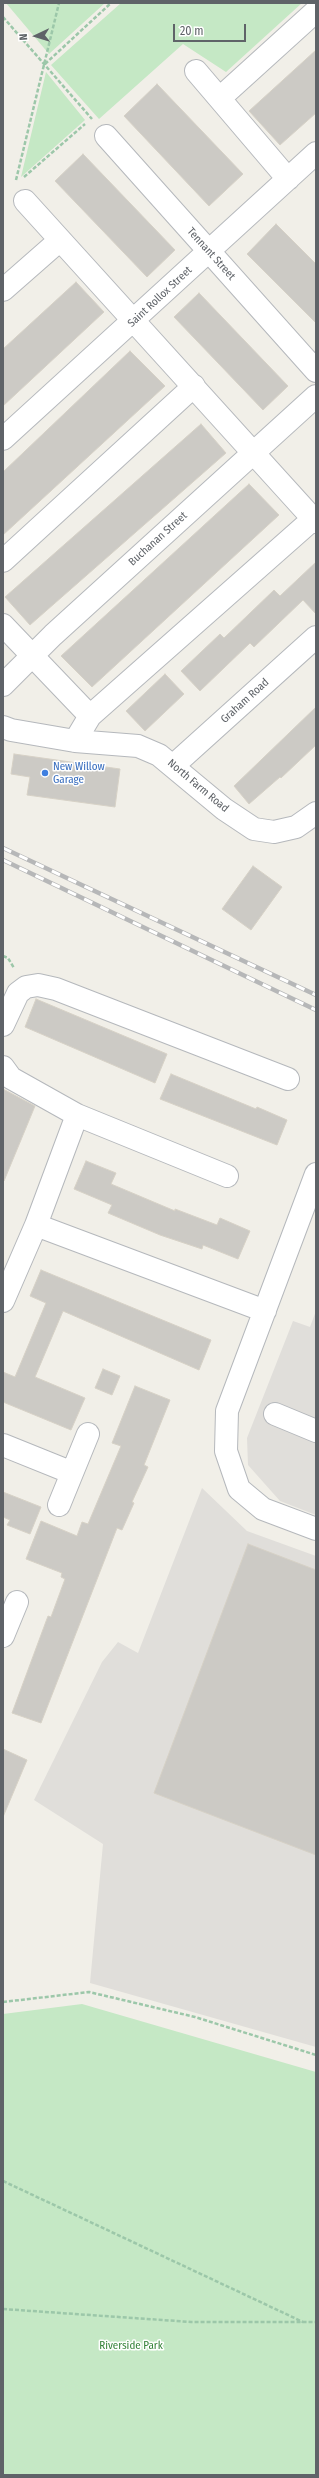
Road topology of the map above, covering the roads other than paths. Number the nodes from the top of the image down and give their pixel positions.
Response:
1 (316, 11) edge
2 (196, 71) dead end
3 (220, 98) junction
4 (106, 136) road end
5 (316, 153) edge
6 (288, 179) junction
7 (26, 202) dead end
8 (60, 240) junction
9 (209, 251) junction
10 (3, 290) edge
11 (135, 320) junction
12 (316, 371) edge
13 (194, 386) junction
14 (316, 396) edge
15 (3, 439) edge
16 (254, 454) junction
17 (315, 520) edge
18 (3, 561) edge
19 (3, 625) edge
20 (316, 637) edge
21 (32, 655) junction
22 (3, 685) edge
23 (90, 716) junction
24 (3, 727) edge
25 (75, 741) junction
26 (174, 765) junction
27 (316, 813) edge
28 (3, 1025) edge
29 (3, 1067) edge
30 (288, 1079) dead end
31 (77, 1115) junction
32 (316, 1174) edge
33 (227, 1176) dead end
34 (36, 1225) junction
35 (3, 1301) edge
36 (265, 1311) junction
37 (275, 1414) dead end
38 (316, 1431) edge
39 (88, 1434) dead end
40 (3, 1445) edge
41 (70, 1472) junction
42 (59, 1504) dead end
43 (316, 1529) edge
44 (17, 1602) dead end
45 (3, 1636) edge

1 - 3 street
2 - 3 street
3 - 6 street
4 - 9 street, Tennant Street
5 - 6 street, Saint Rollox Street
6 - 9 street, Saint Rollox Street
7 - 8 street
8 - 10 street
8 - 11 street
9 - 11 street, Saint Rollox Street
9 - 12 street, Tennant Street
11 - 13 street
11 - 15 street, Saint Rollox Street
13 - 16 street
13 - 18 street
14 - 16 street, Buchanan Street
16 - 17 street
16 - 21 street, Buchanan Street
17 - 23 street
19 - 21 street
20 - 26 street, Graham Road
21 - 22 street, Buchanan Street
21 - 23 street
23 - 25 street
24 - 25 street, North Farm Road
25 - 26 street, North Farm Road
26 - 27 street, North Farm Road
28 - 30 street
29 - 31 street
31 - 33 street
31 - 34 street
32 - 36 street
34 - 35 street
34 - 36 street
36 - 43 street
37 - 38 street
39 - 41 street
40 - 41 street
41 - 42 street
44 - 45 street

